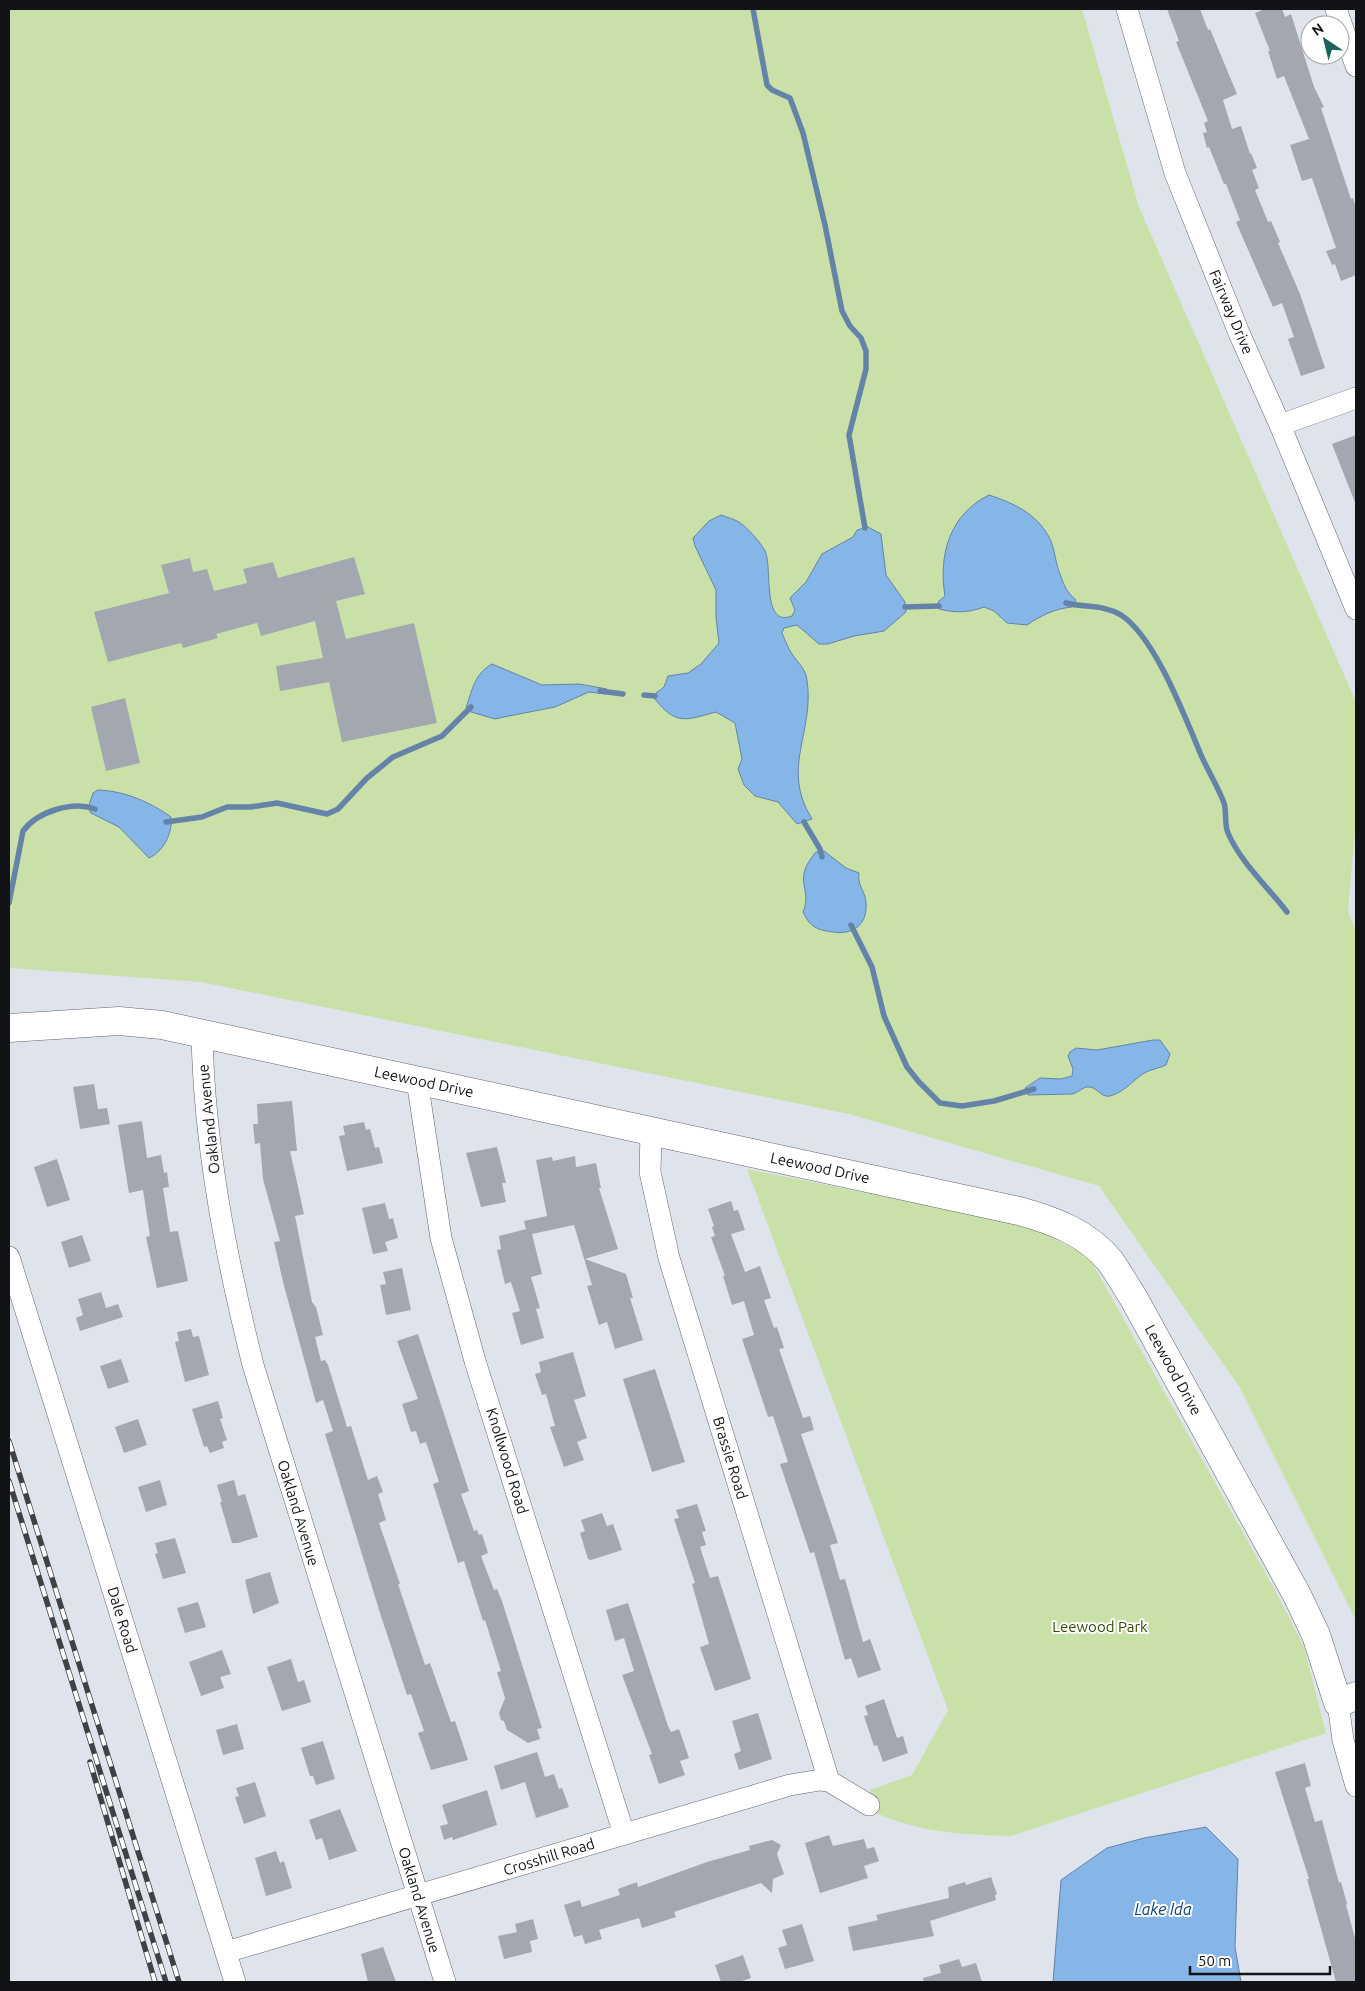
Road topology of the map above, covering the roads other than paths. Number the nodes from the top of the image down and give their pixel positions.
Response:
1 (1127, 9) edge
2 (1336, 9) edge
3 (1356, 66) edge
4 (1356, 398) edge
5 (1280, 424) junction
6 (1356, 609) edge
7 (9, 1028) edge
8 (202, 1033) junction
9 (417, 1080) junction
10 (651, 1132) junction
11 (9, 1257) edge
12 (1347, 1699) edge
13 (829, 1781) junction
14 (1356, 1786) edge
15 (868, 1805) dead end
16 (624, 1834) junction
17 (418, 1896) junction
18 (226, 1952) junction
19 (236, 1982) edge
20 (445, 1982) edge

1 - 5 street, Fairway Drive
2 - 3 street
4 - 5 street
5 - 6 street, Fairway Drive
7 - 8 street, Leewood Drive
8 - 9 street, Leewood Drive
8 - 17 street, Oakland Avenue
9 - 10 street, Leewood Drive
9 - 16 street, Knollwood Road
10 - 12 street, Leewood Drive
10 - 13 street, Brassie Road
11 - 18 street, Dale Road
12 - 14 street
13 - 15 street
13 - 16 street, Crosshill Road
16 - 17 street, Crosshill Road
17 - 18 street, Crosshill Road
17 - 20 street, Oakland Avenue
18 - 19 street, Dale Road

